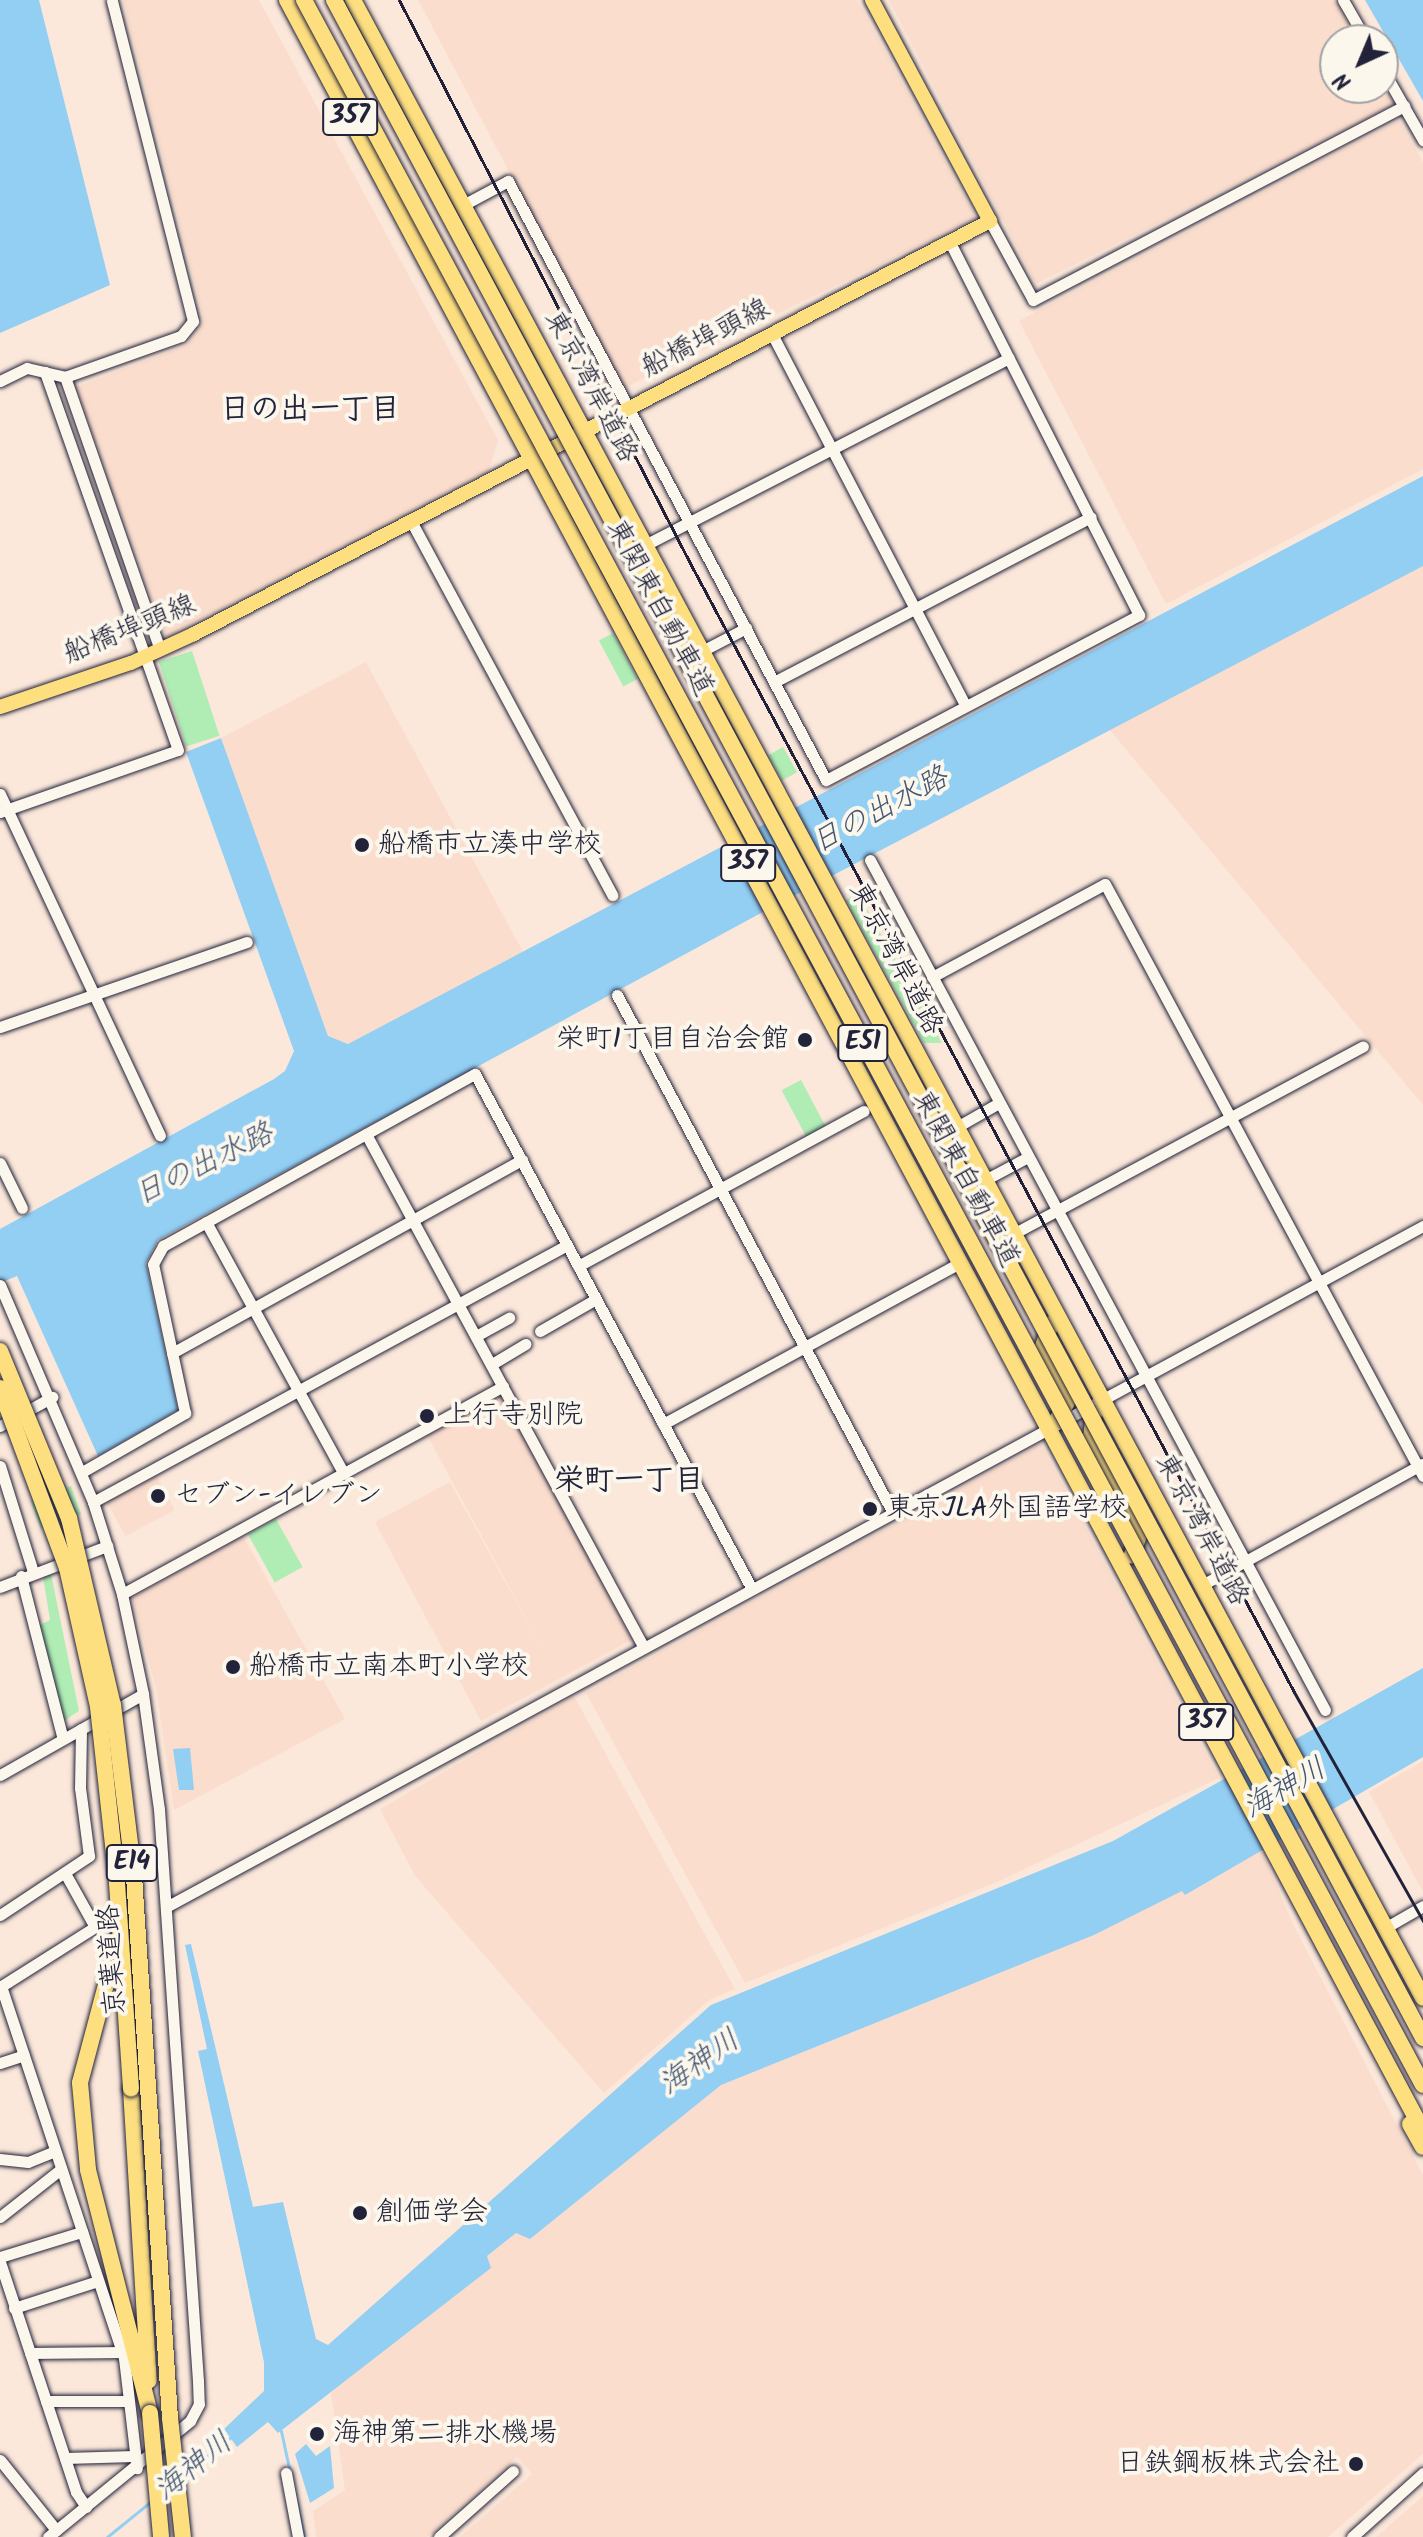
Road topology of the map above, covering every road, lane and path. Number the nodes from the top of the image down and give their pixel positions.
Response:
1 (112, 0) edge
2 (287, 0) edge
3 (304, 0) edge
4 (334, 0) edge
5 (353, 0) edge
6 (872, 0) edge
7 (1343, 0) edge
8 (1357, 24) edge
9 (1399, 97) edge
10 (1404, 106) junction
11 (1423, 140) edge
12 (463, 205) junction
13 (990, 221) junction
14 (950, 242) junction
15 (772, 334) junction
16 (1009, 358) junction
17 (45, 372) junction
18 (65, 377) junction
19 (0, 381) edge
20 (628, 408) junction
21 (584, 430) junction
22 (831, 448) junction
23 (531, 456) junction
24 (1091, 517) junction
25 (411, 521) junction
26 (689, 522) junction
27 (645, 545) junction
28 (915, 609) junction
29 (746, 628) junction
30 (702, 651) junction
31 (153, 653) junction
32 (774, 682) junction
33 (965, 705) junction
34 (0, 707) edge
35 (0, 794) edge
36 (3, 811) edge
37 (870, 860) dead end
38 (612, 895) dead end
39 (247, 942) dead end
40 (932, 977) junction
41 (93, 995) junction
42 (617, 995) dead end
43 (0, 1027) edge
44 (1363, 1046) dead end
45 (999, 1103) junction
46 (864, 1111) dead end
47 (1230, 1117) junction
48 (955, 1128) junction
49 (366, 1134) junction
50 (160, 1135) dead end
51 (1028, 1157) junction
52 (522, 1160) junction
53 (0, 1163) edge
54 (983, 1181) junction
55 (720, 1188) junction
56 (22, 1208) dead end
57 (1056, 1211) junction
58 (413, 1220) junction
59 (206, 1222) junction
60 (1423, 1226) edge
61 (1013, 1234) junction
62 (567, 1245) junction
63 (1024, 1256) junction
64 (961, 1262) junction
65 (578, 1266) junction
66 (1319, 1283) junction
67 (1, 1286) edge
68 (596, 1299) junction
69 (459, 1304) junction
70 (253, 1309) junction
71 (509, 1318) dead end
72 (540, 1331) dead end
73 (476, 1336) junction
74 (525, 1344) dead end
75 (805, 1347) junction
76 (0, 1351) edge
77 (172, 1353) junction
78 (492, 1364) junction
79 (1145, 1376) junction
80 (503, 1386) junction
81 (0, 1388) edge
82 (299, 1392) junction
83 (52, 1397) junction
84 (1102, 1400) junction
85 (663, 1424) junction
86 (0, 1426) edge
87 (1050, 1429) junction
88 (0, 1466) edge
89 (1421, 1469) edge
90 (82, 1472) junction
91 (344, 1474) junction
92 (93, 1502) junction
93 (893, 1513) junction
94 (107, 1546) junction
95 (1244, 1561) junction
96 (33, 1572) junction
97 (21, 1576) junction
98 (1202, 1585) junction
99 (0, 1587) edge
100 (752, 1589) junction
101 (122, 1594) junction
102 (1142, 1603) junction
103 (644, 1648) junction
104 (143, 1694) junction
105 (1325, 1710) dead end
106 (81, 1729) junction
107 (63, 1739) junction
108 (0, 1775) edge
109 (1283, 1864) junction
110 (66, 1875) junction
111 (1423, 1906) edge
112 (166, 1907) junction
113 (0, 1915) edge
114 (121, 1930) junction
115 (1389, 1935) junction
116 (1, 1987) edge
117 (1423, 1998) edge
118 (1423, 2013) edge
119 (1423, 2038) edge
120 (24, 2055) junction
121 (0, 2063) edge
122 (1423, 2085) edge
123 (1423, 2131) edge
124 (1423, 2147) edge
125 (55, 2151) junction
126 (1, 2162) edge
127 (61, 2169) junction
128 (0, 2217) edge
129 (82, 2232) junction
130 (0, 2260) edge
131 (98, 2281) junction
132 (14, 2308) junction
133 (122, 2352) junction
134 (30, 2353) junction
135 (46, 2401) junction
136 (127, 2401) junction
137 (150, 2413) junction
138 (65, 2458) junction
139 (1, 2462) edge
140 (135, 2462) junction
141 (513, 2471) dead end
142 (286, 2473) dead end
143 (1423, 2473) edge
144 (86, 2507) junction
145 (52, 2534) edge
146 (161, 2537) edge
147 (183, 2537) edge
148 (298, 2537) edge
149 (439, 2537) edge
150 (1352, 2537) edge

1 - 18 street
2 - 23 highway, 357
3 - 122 highway, 東関東自動車道 / E51, bridge
4 - 119 highway, 東関東自動車道 / E51, bridge
5 - 12 highway, 東京湾岸道路 / 357
6 - 13 main road
7 - 8 street
9 - 10 street
10 - 11 street
10 - 13 street
12 - 20 street
12 - 21 highway, 東京湾岸道路 / 357
13 - 14 main road, 船橋埠頭線
14 - 15 main road, 船橋埠頭線
14 - 16 street
15 - 20 main road, 船橋埠頭線
15 - 22 street
16 - 22 street
16 - 24 street
17 - 18 street
17 - 19 street
17 - 31 street
18 - 31 street
20 - 21 main road, 船橋埠頭線
20 - 26 street
21 - 23 main road, 船橋埠頭線
21 - 27 highway, 東京湾岸道路 / 357
22 - 26 street
22 - 28 street
23 - 25 main road, 船橋埠頭線
23 - 64 highway, 357
24 - 28 street
24 - 33 street
25 - 31 main road, 船橋埠頭線
25 - 38 street
26 - 27 street
26 - 29 street
27 - 30 highway, 東京湾岸道路 / 357
28 - 32 street
28 - 33 street
29 - 30 street
29 - 32 street
30 - 48 highway, 東京湾岸道路 / 357
31 - 34 main road, 船橋埠頭線
31 - 36 street
32 - 33 street
35 - 36 street
36 - 41 street
37 - 40 street
39 - 41 street
40 - 45 street
40 - 47 street
41 - 43 street
41 - 50 street
42 - 55 street
44 - 47 street
45 - 48 street
45 - 51 street
46 - 55 street
47 - 57 street
47 - 66 street
48 - 54 highway, 東京湾岸道路 / 357
49 - 52 street
49 - 58 street
49 - 59 street
51 - 54 street
51 - 57 street
52 - 58 street
52 - 62 street
53 - 56 street
54 - 61 highway, 東京湾岸道路 / 357
55 - 65 street
55 - 75 street
57 - 61 street
57 - 79 street
58 - 69 street
58 - 70 street
59 - 70 street
59 - 77 street
60 - 66 street
61 - 63 highway, 東京湾岸道路 / 357
62 - 65 street
62 - 69 street
63 - 84 highway, 東京湾岸道路 / 357
63 - 87 highway
64 - 75 street
64 - 87 highway, 357
65 - 68 street
66 - 79 street
66 - 89 street
67 - 83 street
68 - 72 street
68 - 85 street
69 - 73 street
69 - 82 street
70 - 77 street
70 - 82 street
71 - 73 street
73 - 78 street
74 - 78 street
75 - 85 street
75 - 93 street
76 - 147 highway, 京葉道路 / E14, bridge
77 - 90 street
78 - 80 street
79 - 84 street
79 - 95 street
80 - 91 street
80 - 103 street
81 - 114 highway, 京葉道路 / E14, bridge
82 - 91 street
82 - 92 street
83 - 86 street
83 - 90 street
84 - 87 street
84 - 98 highway, 東京湾岸道路 / 357
84 - 102 highway
85 - 100 street
87 - 93 street
87 - 102 highway, 357
88 - 96 street
89 - 95 street
90 - 92 street
91 - 101 street
92 - 94 street
93 - 100 street
94 - 96 street
94 - 101 street
95 - 98 street
95 - 105 street
96 - 97 street
97 - 99 street
97 - 107 street
98 - 115 highway, 東京湾岸道路 / 357
100 - 103 street
101 - 104 street
102 - 109 highway, 357
103 - 112 street
104 - 106 street
104 - 112 street
106 - 107 street
106 - 110 street
107 - 108 street
109 - 123 highway, 357
109 - 124 highway, 357
110 - 113 street
110 - 116 street
111 - 115 street
112 - 140 street
114 - 137 highway, 京葉道路 / E14, bridge
114 - 137 highway, bridge
115 - 117 highway, 東京湾岸道路 / 357
115 - 118 highway, 東京湾岸道路 / 357
116 - 120 street
120 - 121 street
120 - 125 street
125 - 126 street
125 - 127 street
127 - 128 street
127 - 129 street
129 - 130 street
129 - 131 street
130 - 132 street
131 - 132 street
131 - 133 street
132 - 134 street
133 - 134 street
133 - 136 street
134 - 135 street
135 - 136 street
135 - 138 street
136 - 140 street
137 - 146 highway, 京葉道路 / E14, bridge
138 - 140 street
138 - 144 street
139 - 145 street
140 - 144 street
141 - 149 street
142 - 148 street
143 - 150 street
144 - 145 street

